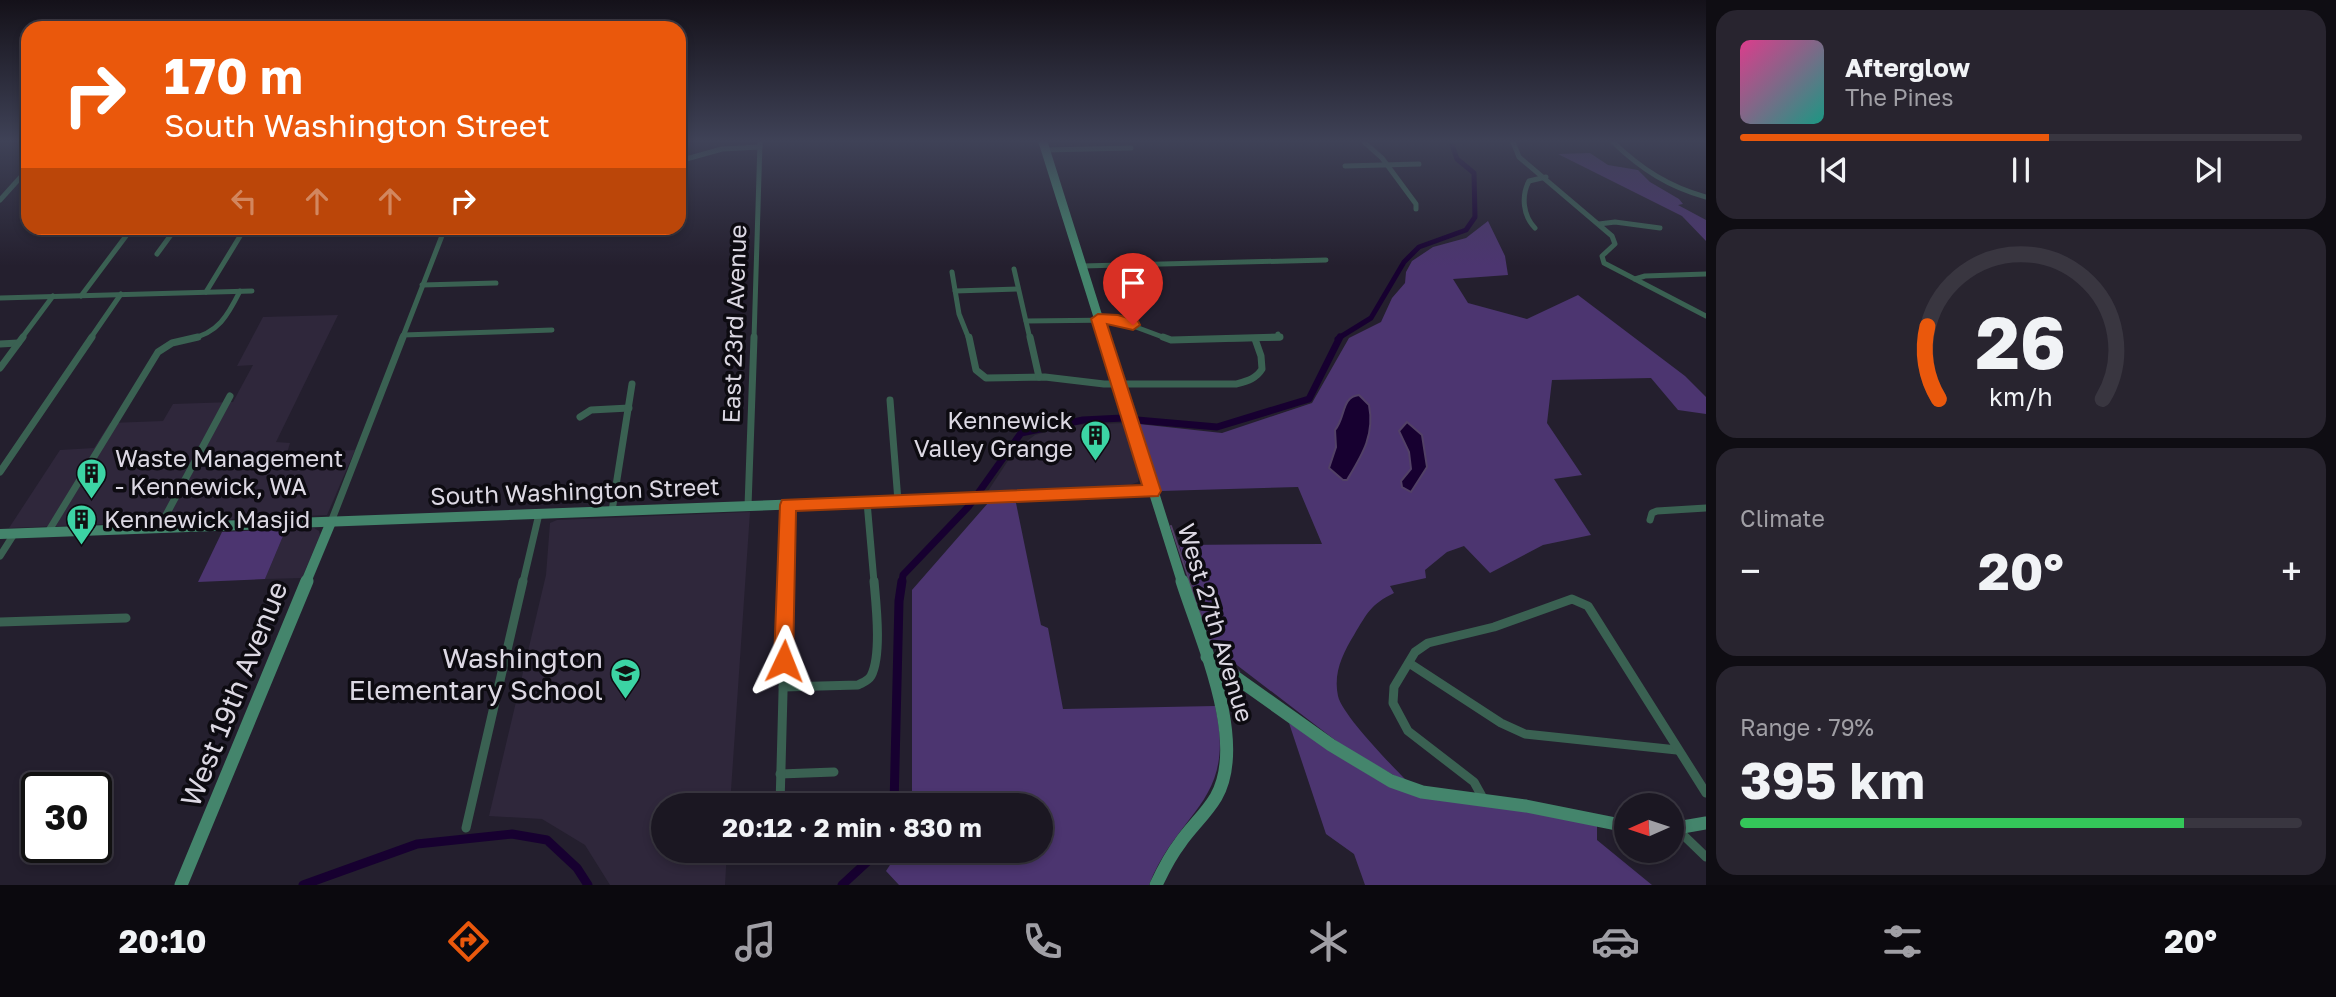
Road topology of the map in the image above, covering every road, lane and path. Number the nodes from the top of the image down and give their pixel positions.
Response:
1 (15, 183) edge
2 (759, 183) edge
3 (1056, 183) edge
4 (1401, 183) edge
5 (1529, 183) edge
6 (1553, 183) edge
7 (1665, 183) edge
8 (1706, 197) edge
9 (0, 200) edge
10 (1416, 209) dead end
11 (1599, 224) junction
12 (1535, 228) dead end
13 (1660, 228) dead end
14 (127, 235) edge
15 (171, 235) edge
16 (241, 235) edge
17 (442, 235) edge
18 (157, 254) dead end
19 (1326, 260) dead end
20 (1082, 266) junction
21 (1014, 269) dead end
22 (951, 272) dead end
23 (1706, 274) edge
24 (1635, 279) junction
25 (496, 283) dead end
26 (422, 285) junction
27 (1018, 289) junction
28 (252, 290) dead end
29 (240, 291) junction
30 (955, 291) junction
31 (206, 292) junction
32 (121, 295) junction
33 (53, 296) junction
34 (81, 296) junction
35 (0, 298) edge
36 (1706, 316) edge
37 (1098, 319) junction
38 (1026, 321) junction
39 (552, 330) dead end
40 (1278, 334) dead end
41 (403, 335) junction
42 (1255, 339) junction
43 (18, 343) junction
44 (0, 344) edge
45 (0, 368) edge
46 (1039, 377) junction
47 (984, 378) junction
48 (632, 384) dead end
49 (1119, 384) junction
50 (989, 388) dead end
51 (230, 396) dead end
52 (890, 400) dead end
53 (629, 408) junction
54 (580, 417) dead end
55 (0, 472) edge
56 (1152, 491) junction
57 (898, 501) junction
58 (867, 502) junction
59 (788, 505) junction
60 (748, 506) junction
61 (1706, 508) edge
62 (612, 511) junction
63 (539, 514) junction
64 (1650, 520) dead end
65 (331, 522) junction
66 (159, 528) junction
67 (48, 532) junction
68 (0, 534) edge
69 (14, 534) junction
70 (0, 556) edge
71 (126, 618) dead end
72 (0, 622) edge
73 (1207, 657) junction
74 (1409, 663) junction
75 (783, 687) junction
76 (1677, 750) junction
77 (834, 772) dead end
78 (780, 774) junction
79 (780, 793) edge
80 (1706, 793) edge
81 (1485, 800) junction
82 (1706, 823) edge
83 (1614, 824) edge
84 (1684, 827) edge
85 (466, 828) dead end
86 (1684, 838) edge
87 (1706, 857) edge
88 (181, 885) edge
89 (1156, 885) edge

1 - 9 street
2 - 60 street, East 23rd Avenue
3 - 20 main road, West 27th Avenue
4 - 10 street
5 - 12 street
6 - 11 street
7 - 8 street
11 - 13 street
11 - 24 street
14 - 34 street
15 - 18 street
16 - 31 street
17 - 26 street
19 - 20 street
20 - 37 main road, West 27th Avenue
21 - 27 street
22 - 30 street
23 - 24 street
24 - 36 street
25 - 26 street
26 - 41 street
27 - 30 street
27 - 38 street
28 - 29 street
29 - 31 street
29 - 67 street
30 - 47 street
31 - 32 street
32 - 34 street
32 - 55 street
33 - 34 street
33 - 35 street
33 - 43 street
37 - 38 street
37 - 42 street
37 - 49 main road, West 27th Avenue
38 - 46 street
39 - 41 street
40 - 42 street
41 - 65 street
42 - 49 street
43 - 44 street
43 - 45 street
46 - 47 street
46 - 49 street
47 - 50 street
48 - 53 street
49 - 56 main road, West 27th Avenue
51 - 66 street
52 - 57 street
53 - 54 street
53 - 62 street
56 - 57 main road, South Washington Street
56 - 73 main road, West 27th Avenue
57 - 58 main road, South Washington Street
58 - 59 main road, South Washington Street
58 - 75 street
59 - 60 main road, South Washington Street
59 - 75 street
60 - 62 main road, South Washington Street
61 - 64 street
62 - 63 main road, South Washington Street
63 - 65 main road, South Washington Street
63 - 85 street
65 - 66 main road, South Washington Street
65 - 88 main road, West 19th Avenue
66 - 67 main road, South Washington Street
67 - 69 main road, South Washington Street
68 - 69 main road, South Washington Street
69 - 70 street
71 - 72 street
73 - 81 main road
73 - 89 main road, West 27th Avenue
74 - 76 street
74 - 76 street
74 - 81 street
75 - 78 street
76 - 80 street
77 - 78 street
78 - 79 street
81 - 83 main road
82 - 84 main road
86 - 87 street

